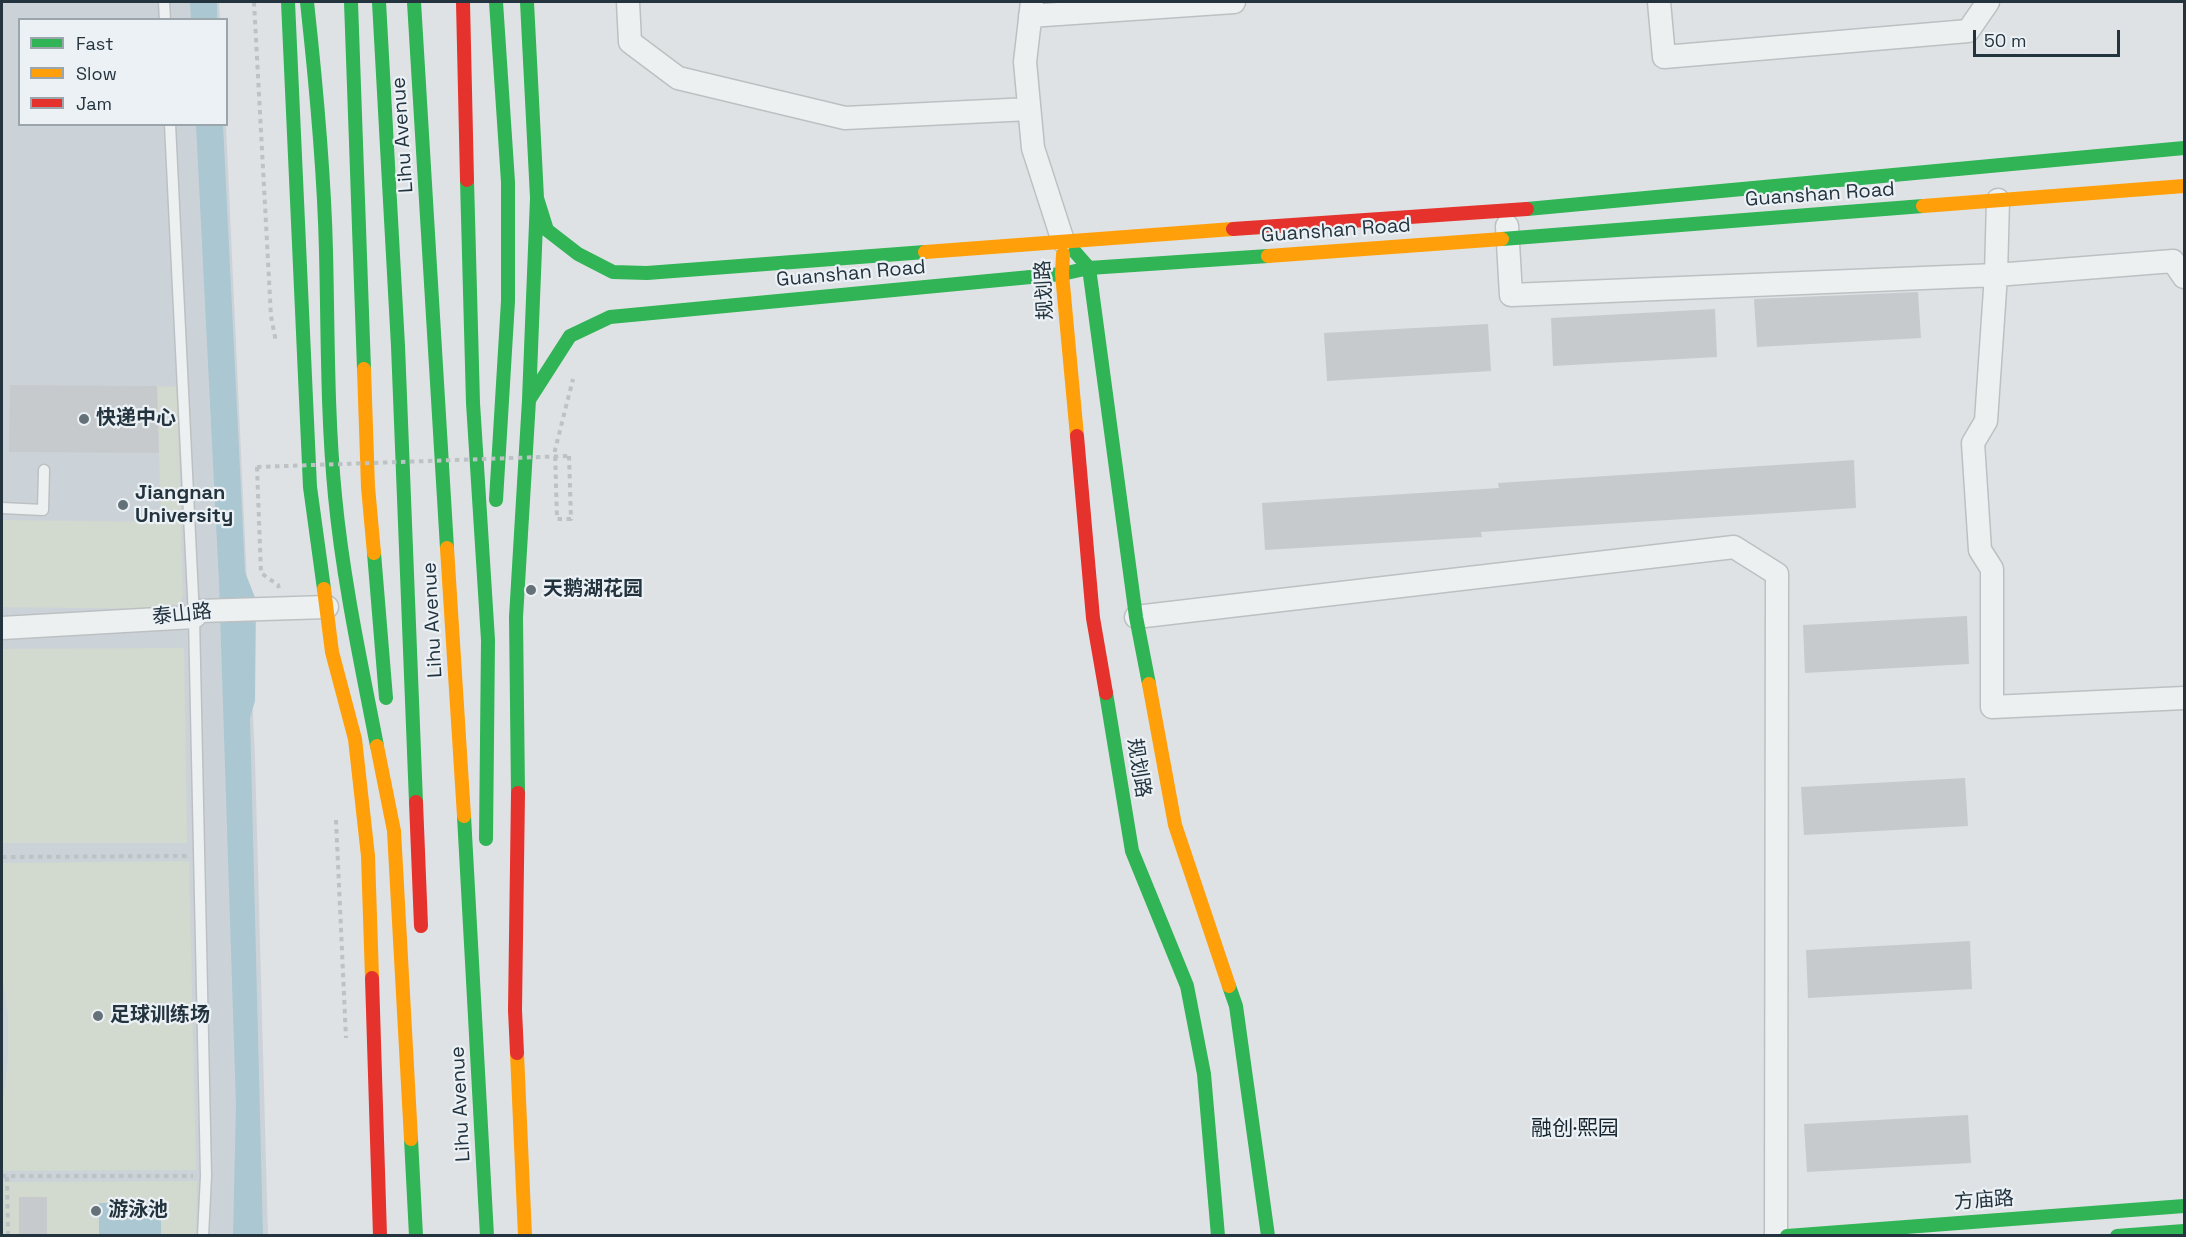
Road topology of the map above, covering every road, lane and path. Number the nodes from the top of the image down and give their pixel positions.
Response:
1 (164, 2) edge
2 (254, 2) edge
3 (288, 2) edge
4 (307, 2) edge
5 (351, 2) edge
6 (379, 2) edge
7 (414, 2) edge
8 (463, 2) edge
9 (496, 2) edge
10 (527, 2) edge
11 (628, 2) edge
12 (1234, 2) edge
13 (1659, 2) edge
14 (1988, 2) edge
15 (1031, 9) edge
16 (165, 18) edge
17 (1029, 109) junction
18 (170, 126) edge
19 (2184, 148) edge
20 (2184, 186) edge
21 (537, 198) junction
22 (1998, 200) junction
23 (1506, 212) junction
24 (1508, 239) junction
25 (1064, 241) junction
26 (1089, 268) junction
27 (1062, 274) junction
28 (1996, 275) junction
29 (2184, 277) edge
30 (277, 350) dead end
31 (573, 375) dead end
32 (529, 400) junction
33 (546, 445) dead end
34 (545, 457) dead end
35 (44, 470) dead end
36 (2, 508) edge
37 (261, 573) dead end
38 (327, 607) junction
39 (197, 614) junction
40 (1136, 617) junction
41 (2, 628) edge
42 (488, 640) junction
43 (2184, 698) edge
44 (387, 710) dead end
45 (389, 734) dead end
46 (336, 817) dead end
47 (394, 831) junction
48 (486, 850) dead end
49 (199, 856) junction
50 (2, 857) edge
51 (484, 921) dead end
52 (421, 937) dead end
53 (346, 1039) dead end
54 (479, 1065) junction
55 (2, 1176) edge
56 (206, 1176) junction
57 (7, 1177) junction
58 (2184, 1206) edge
59 (2184, 1231) edge
60 (8, 1236) edge
61 (202, 1236) edge
62 (381, 1236) edge
63 (416, 1236) edge
64 (487, 1236) edge
65 (525, 1236) edge
66 (1218, 1236) edge
67 (1268, 1236) edge
68 (1776, 1236) edge
69 (1787, 1236) edge
70 (2117, 1236) edge

1 - 16 lane
2 - 30 path
3 - 38 main road
4 - 47 main road
5 - 44 main road
6 - 52 main road, Lihu Avenue
7 - 54 main road, Lihu Avenue
8 - 42 main road
9 - 42 main road
10 - 21 main road
11 - 17 street
12 - 15 street
13 - 14 street
15 - 17 street
17 - 25 street
18 - 39 lane
19 - 23 main road, Guanshan Road
20 - 22 main road, Guanshan Road
21 - 25 main road, Guanshan Road
21 - 32 main road
22 - 24 main road, Guanshan Road
22 - 28 street
23 - 24 street
23 - 25 main road, Guanshan Road
24 - 26 main road, Guanshan Road
24 - 28 street
25 - 26 main road, 规划路
25 - 27 main road, 规划路
26 - 27 main road, Guanshan Road
26 - 40 main road, 规划路
27 - 32 main road, Guanshan Road
27 - 66 main road, 规划路
28 - 29 street
28 - 43 street
31 - 37 path, bridge
32 - 65 main road
33 - 34 path
35 - 36 lane
38 - 39 street, 泰山路
38 - 62 main road
39 - 41 street, 泰山路
39 - 49 lane
40 - 67 main road, 规划路
40 - 68 street
42 - 48 main road
45 - 47 main road
46 - 53 path
47 - 63 main road
49 - 50 path
49 - 56 lane
51 - 54 main road
54 - 64 main road, Lihu Avenue
55 - 57 path
56 - 57 path
56 - 61 lane
57 - 60 path
58 - 69 main road, 方庙路
59 - 70 main road

